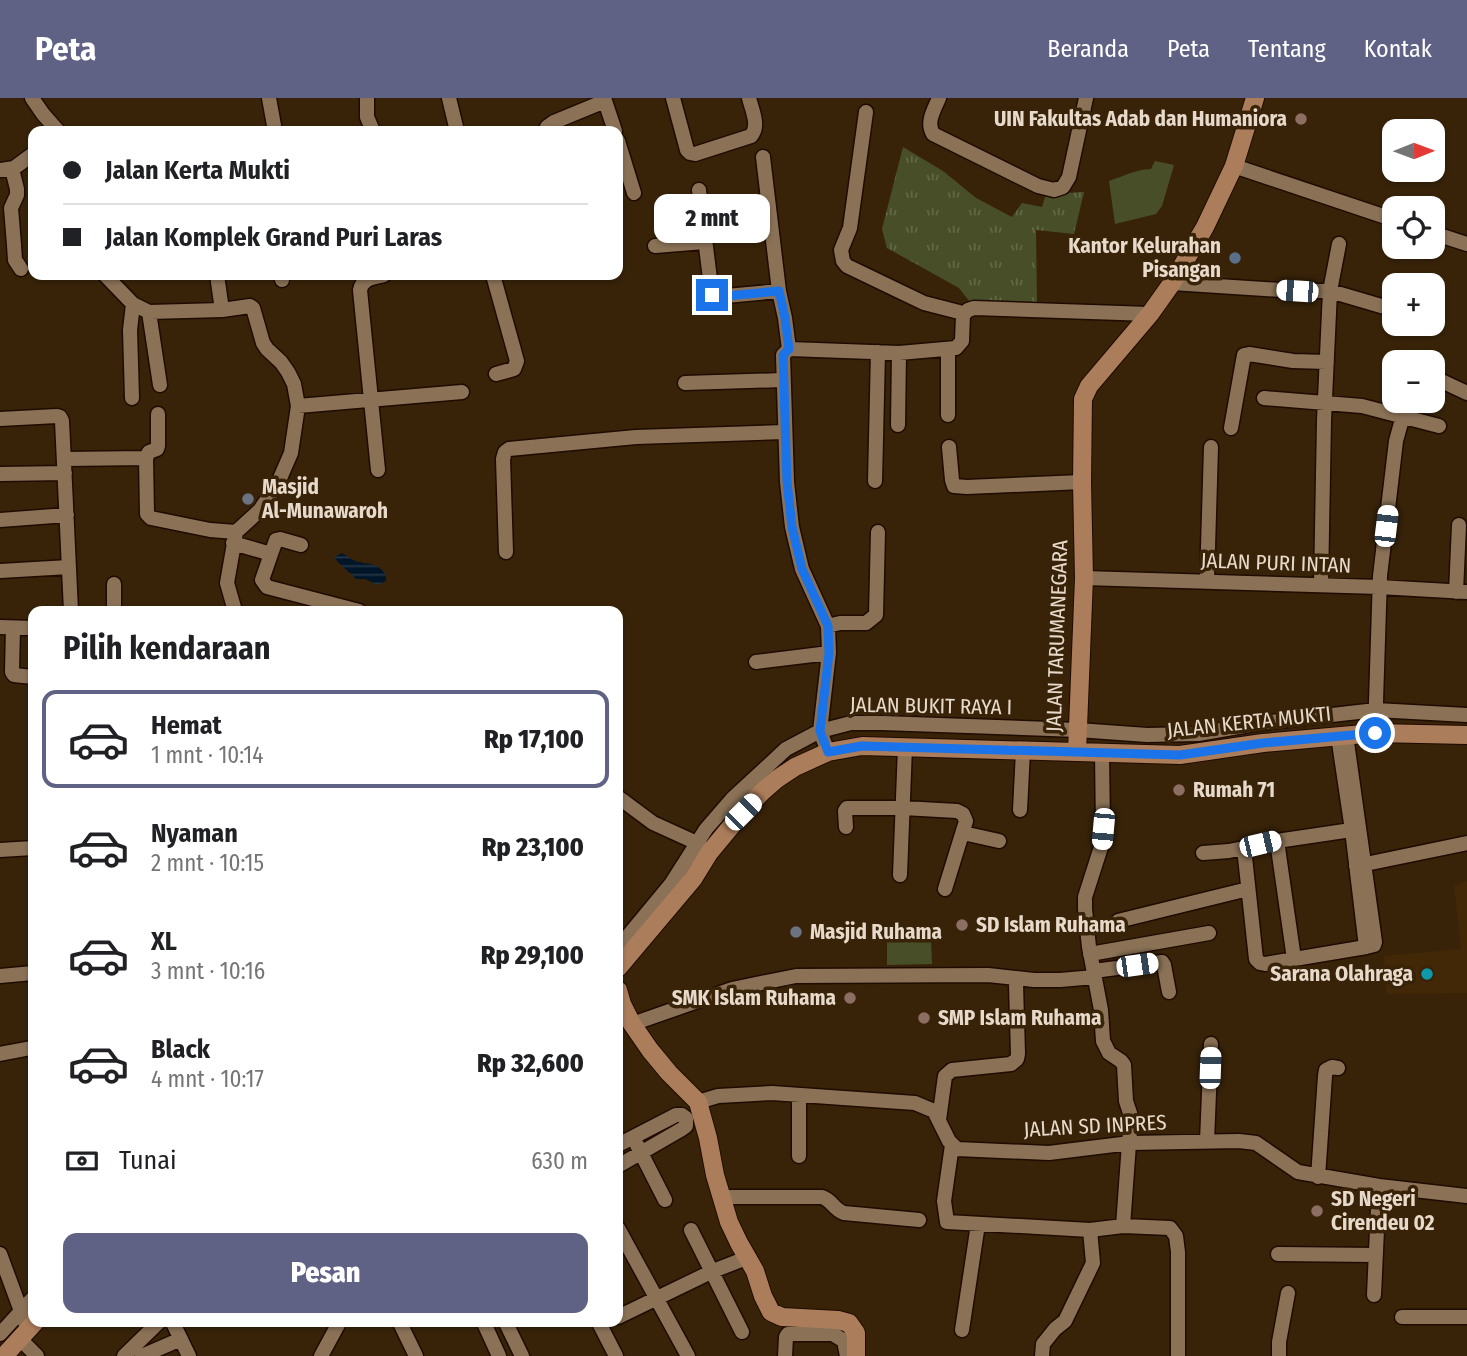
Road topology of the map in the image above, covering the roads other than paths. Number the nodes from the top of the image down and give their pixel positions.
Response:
1 (32, 98) edge
2 (269, 98) edge
3 (367, 98) edge
4 (449, 98) edge
5 (673, 98) edge
6 (748, 98) edge
7 (939, 98) edge
8 (1086, 98) edge
9 (1255, 98) edge
10 (605, 100) edge
11 (866, 112) dead end
12 (54, 126) edge
13 (274, 126) edge
14 (371, 126) edge
15 (456, 126) edge
16 (548, 126) edge
17 (613, 126) edge
18 (28, 157) edge
19 (623, 157) edge
20 (763, 157) dead end
21 (1234, 166) junction
22 (6, 169) edge
23 (699, 190) dead end
24 (634, 193) dead end
25 (1382, 216) edge
26 (1445, 237) edge
27 (704, 242) junction
28 (1339, 244) dead end
29 (1467, 244) edge
30 (655, 246) dead end
31 (21, 269) dead end
32 (109, 280) edge
33 (218, 280) edge
34 (365, 280) edge
35 (494, 280) edge
36 (1172, 283) junction
37 (779, 291) junction
38 (1330, 291) junction
39 (134, 304) junction
40 (1382, 306) edge
41 (222, 310) junction
42 (149, 312) junction
43 (1150, 314) junction
44 (963, 315) junction
45 (948, 348) junction
46 (789, 349) junction
47 (878, 352) junction
48 (899, 353) junction
49 (1327, 362) junction
50 (496, 373) dead end
51 (783, 380) junction
52 (685, 383) dead end
53 (1445, 383) edge
54 (160, 386) dead end
55 (462, 392) dead end
56 (1467, 393) edge
57 (132, 398) dead end
58 (1264, 398) dead end
59 (370, 401) junction
60 (1325, 403) junction
61 (298, 407) junction
62 (1403, 413) edge
63 (158, 414) dead end
64 (948, 415) dead end
65 (1402, 417) junction
66 (0, 419) edge
67 (898, 425) dead end
68 (1439, 426) dead end
69 (1231, 428) dead end
70 (784, 432) junction
71 (949, 447) dead end
72 (1211, 447) dead end
73 (146, 458) junction
74 (65, 466) junction
75 (378, 470) dead end
76 (0, 474) edge
77 (875, 481) dead end
78 (1082, 482) junction
79 (67, 516) junction
80 (0, 520) edge
81 (1459, 525) dead end
82 (878, 532) dead end
83 (234, 537) junction
84 (301, 545) dead end
85 (506, 552) dead end
86 (271, 554) junction
87 (69, 567) junction
88 (0, 571) edge
89 (1084, 578) junction
90 (1207, 581) junction
91 (114, 584) dead end
92 (1321, 585) junction
93 (1379, 587) junction
94 (1462, 592) edge
95 (71, 606) edge
96 (114, 606) edge
97 (234, 606) edge
98 (340, 606) edge
99 (828, 626) junction
100 (6, 628) edge
101 (28, 628) edge
102 (829, 653) junction
103 (756, 662) dead end
104 (28, 676) edge
105 (1376, 710) junction
106 (1447, 714) junction
107 (1467, 715) edge
108 (1261, 723) junction
109 (1375, 733) junction
110 (1448, 734) junction
111 (1467, 735) edge
112 (1342, 736) junction
113 (824, 741) junction
114 (1077, 741) junction
115 (1263, 743) junction
116 (905, 747) junction
117 (786, 750) junction
118 (1023, 751) junction
119 (1102, 753) junction
120 (795, 767) junction
121 (623, 801) edge
122 (902, 807) junction
123 (1020, 810) dead end
124 (846, 827) dead end
125 (1356, 830) junction
126 (963, 833) junction
127 (999, 841) dead end
128 (1277, 841) junction
129 (1467, 843) edge
130 (702, 847) junction
131 (28, 848) edge
132 (1244, 848) junction
133 (0, 850) edge
134 (1203, 853) dead end
135 (1360, 865) junction
136 (900, 875) dead end
137 (945, 889) dead end
138 (1248, 889) junction
139 (1118, 920) dead end
140 (1209, 933) dead end
141 (623, 942) edge
142 (1090, 954) junction
143 (1294, 959) junction
144 (623, 962) edge
145 (28, 973) edge
146 (1094, 974) junction
147 (0, 976) edge
148 (1016, 984) dead end
149 (1170, 992) dead end
150 (623, 1006) edge
151 (632, 1024) junction
152 (1211, 1044) dead end
153 (28, 1049) edge
154 (0, 1054) edge
155 (1338, 1068) dead end
156 (799, 1095) junction
157 (698, 1102) junction
158 (939, 1120) junction
159 (633, 1137) junction
160 (1207, 1141) junction
161 (623, 1142) edge
162 (1130, 1143) junction
163 (952, 1145) junction
164 (641, 1153) junction
165 (799, 1156) dead end
166 (623, 1163) edge
167 (1318, 1177) junction
168 (1379, 1186) junction
169 (1467, 1196) edge
170 (722, 1197) junction
171 (665, 1200) dead end
172 (919, 1220) dead end
173 (978, 1224) junction
174 (1123, 1226) junction
175 (691, 1230) dead end
176 (1090, 1230) junction
177 (623, 1237) edge
178 (0, 1254) edge
179 (1278, 1254) dead end
180 (1375, 1255) junction
181 (749, 1257) junction
182 (713, 1271) junction
183 (5, 1283) edge
184 (1288, 1293) dead end
185 (1374, 1295) dead end
186 (656, 1298) junction
187 (28, 1310) edge
188 (623, 1314) edge
189 (1402, 1317) dead end
190 (1467, 1317) edge
191 (154, 1327) edge
192 (175, 1327) edge
193 (337, 1327) edge
194 (402, 1327) edge
195 (486, 1327) edge
196 (508, 1327) edge
197 (604, 1327) edge
198 (962, 1330) dead end
199 (742, 1332) dead end
200 (18, 1333) edge
201 (181, 1339) junction
202 (37, 1356) edge
203 (124, 1356) edge
204 (142, 1356) edge
205 (189, 1356) edge
206 (321, 1356) edge
207 (416, 1356) edge
208 (499, 1356) edge
209 (522, 1356) edge
210 (616, 1356) edge
211 (688, 1356) edge
212 (785, 1356) edge
213 (847, 1356) edge
214 (856, 1356) edge
215 (1042, 1356) edge
216 (1178, 1356) edge
217 (1279, 1356) edge

1 - 12 street
2 - 13 street
3 - 14 street
4 - 15 street
5 - 6 street
7 - 8 street
9 - 21 street, JALAN TARUMANEGARA
10 - 16 street
10 - 17 street
11 - 44 street
18 - 22 street
19 - 24 street
20 - 37 street
21 - 25 street
21 - 36 street, JALAN TARUMANEGARA
22 - 31 street
23 - 27 street
26 - 29 street
27 - 30 street
27 - 37 street
28 - 38 street
32 - 39 street
33 - 41 street
34 - 59 street
35 - 50 street
36 - 38 street
36 - 43 street, JALAN TARUMANEGARA
37 - 46 street
38 - 40 street
38 - 49 street
39 - 42 street
39 - 57 street
41 - 42 street
41 - 61 street
42 - 54 street
43 - 44 street
43 - 78 street, JALAN TARUMANEGARA
44 - 45 street
45 - 48 street
45 - 64 street
46 - 47 street
46 - 51 street
47 - 48 street
47 - 77 street
48 - 67 street
49 - 60 street
49 - 69 street
51 - 52 street
51 - 70 street
53 - 56 street
55 - 59 street
58 - 60 street
59 - 61 street
59 - 75 street
60 - 65 street
60 - 92 street
61 - 83 street
62 - 65 street
63 - 73 street
65 - 68 street
65 - 93 street
66 - 74 street
70 - 85 street
70 - 99 street
71 - 78 street
72 - 90 street
73 - 74 street
73 - 83 street
74 - 76 street
74 - 79 street
78 - 89 street, JALAN TARUMANEGARA
79 - 80 street
79 - 87 street
81 - 94 street
82 - 99 street
83 - 86 street
83 - 97 street
84 - 86 street
86 - 98 street
87 - 88 street
87 - 95 street
89 - 90 street, JALAN PURI INTAN
89 - 114 street, JALAN TARUMANEGARA
90 - 92 street, JALAN PURI INTAN
91 - 96 street
92 - 93 street, JALAN PURI INTAN
93 - 94 street, JALAN PURI INTAN
93 - 105 street
99 - 102 street
100 - 101 street
100 - 104 street
102 - 103 street
102 - 113 street
105 - 106 street, JALAN BUKIT RAYA I
105 - 108 street, JALAN BUKIT RAYA I
105 - 109 street
106 - 107 street, JALAN BUKIT RAYA I
106 - 110 street
108 - 114 street, JALAN BUKIT RAYA I
108 - 115 street
109 - 110 street, JALAN KERTA MUKTI
109 - 112 street, JALAN KERTA MUKTI
110 - 111 street, JALAN KERTA MUKTI
112 - 115 street, JALAN KERTA MUKTI
112 - 125 street
113 - 114 street, JALAN BUKIT RAYA I
113 - 116 street, JALAN TARUMANEGARA
113 - 117 street, JALAN BUKIT RAYA I
113 - 120 street, JALAN TARUMANEGARA
114 - 118 street, JALAN TARUMANEGARA
114 - 119 street, JALAN KERTA MUKTI
115 - 119 street, JALAN KERTA MUKTI
116 - 118 street, JALAN TARUMANEGARA
116 - 122 street
117 - 120 street
117 - 130 street, JALAN BUKIT RAYA I
118 - 123 street
119 - 142 street
120 - 130 street, JALAN TARUMANEGARA
121 - 130 street
122 - 124 street
122 - 126 street
122 - 136 street
125 - 128 street
125 - 135 street
126 - 127 street
126 - 137 street
128 - 132 street
128 - 143 street
129 - 135 street
130 - 141 street, JALAN BUKIT RAYA I
130 - 144 street, JALAN TARUMANEGARA
131 - 133 street
132 - 134 street
132 - 138 street
135 - 143 street
138 - 139 street
138 - 143 street
140 - 142 street
142 - 146 street
145 - 147 street
146 - 149 street
146 - 151 street
146 - 162 street
148 - 158 street
150 - 151 street
151 - 157 street
152 - 160 street
153 - 154 street
155 - 167 street
156 - 157 street
156 - 158 street
156 - 165 street
157 - 170 street
158 - 163 street
159 - 161 street
159 - 164 street
159 - 164 street
160 - 162 street, JALAN SD INPRES
160 - 167 street, JALAN SD INPRES
162 - 163 street, JALAN SD INPRES
162 - 174 street
163 - 173 street
164 - 166 street
164 - 171 street
167 - 168 street, JALAN SD INPRES
168 - 169 street, JALAN SD INPRES
168 - 180 street
170 - 172 street
170 - 181 street
173 - 176 street
173 - 198 street
174 - 176 street
174 - 216 street
175 - 182 street
176 - 215 street
177 - 186 street
178 - 183 street
179 - 180 street
180 - 185 street
181 - 182 street
181 - 214 street
182 - 186 street
182 - 199 street
183 - 200 street
184 - 217 street
186 - 188 street
186 - 211 street
187 - 200 street
189 - 190 street
191 - 203 street
192 - 201 street
193 - 206 street
194 - 207 street
195 - 208 street
196 - 209 street
197 - 210 street
200 - 202 street
201 - 204 street
201 - 205 street
212 - 213 street

